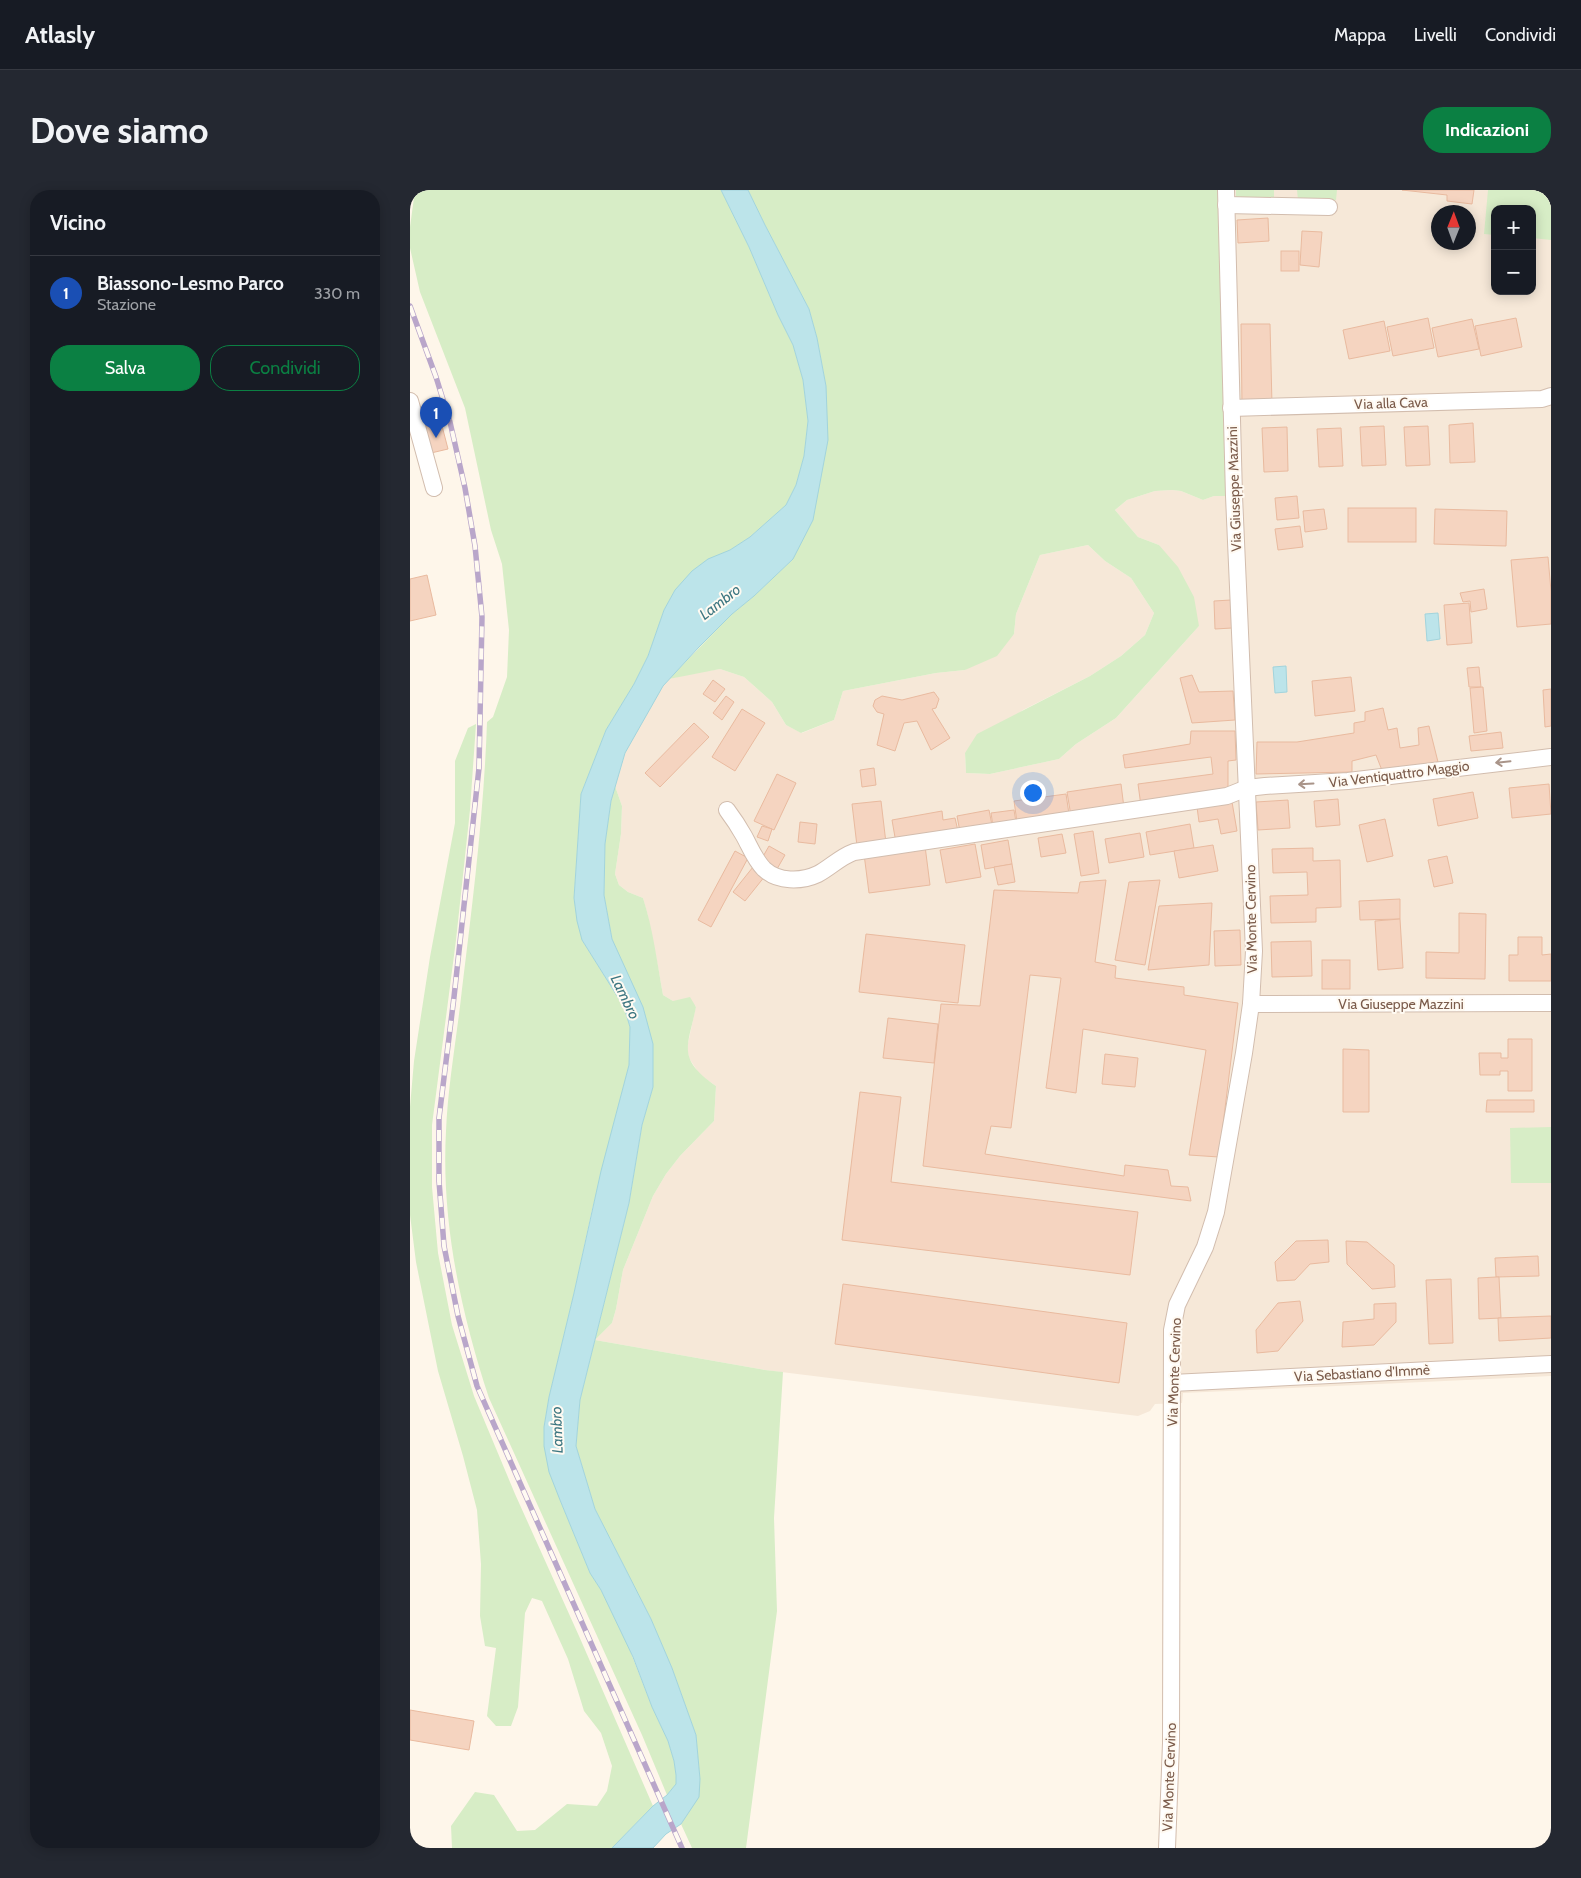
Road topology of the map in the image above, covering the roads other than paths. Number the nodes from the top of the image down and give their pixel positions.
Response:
1 (1226, 198) edge
2 (1329, 207) dead end
3 (1551, 396) edge
4 (410, 402) edge
5 (1231, 408) junction
6 (434, 488) dead end
7 (1551, 756) edge
8 (1247, 788) junction
9 (727, 810) dead end
10 (1551, 1003) edge
11 (1251, 1004) junction
12 (1551, 1364) edge
13 (1172, 1383) junction
14 (1167, 1848) edge

1 - 2 street
1 - 5 street, Via Giuseppe Mazzini
3 - 5 street, Via alla Cava
4 - 6 street
5 - 8 street, Via Giuseppe Mazzini
7 -> 8 street, Via Ventiquattro Maggio
8 - 9 street, Via Ventiquattro Maggio
8 - 11 street, Via Monte Cervino
10 - 11 street, Via Giuseppe Mazzini
11 - 13 street, Via Monte Cervino
12 - 13 street, Via Sebastiano d'Immè
13 - 14 street, Via Monte Cervino

